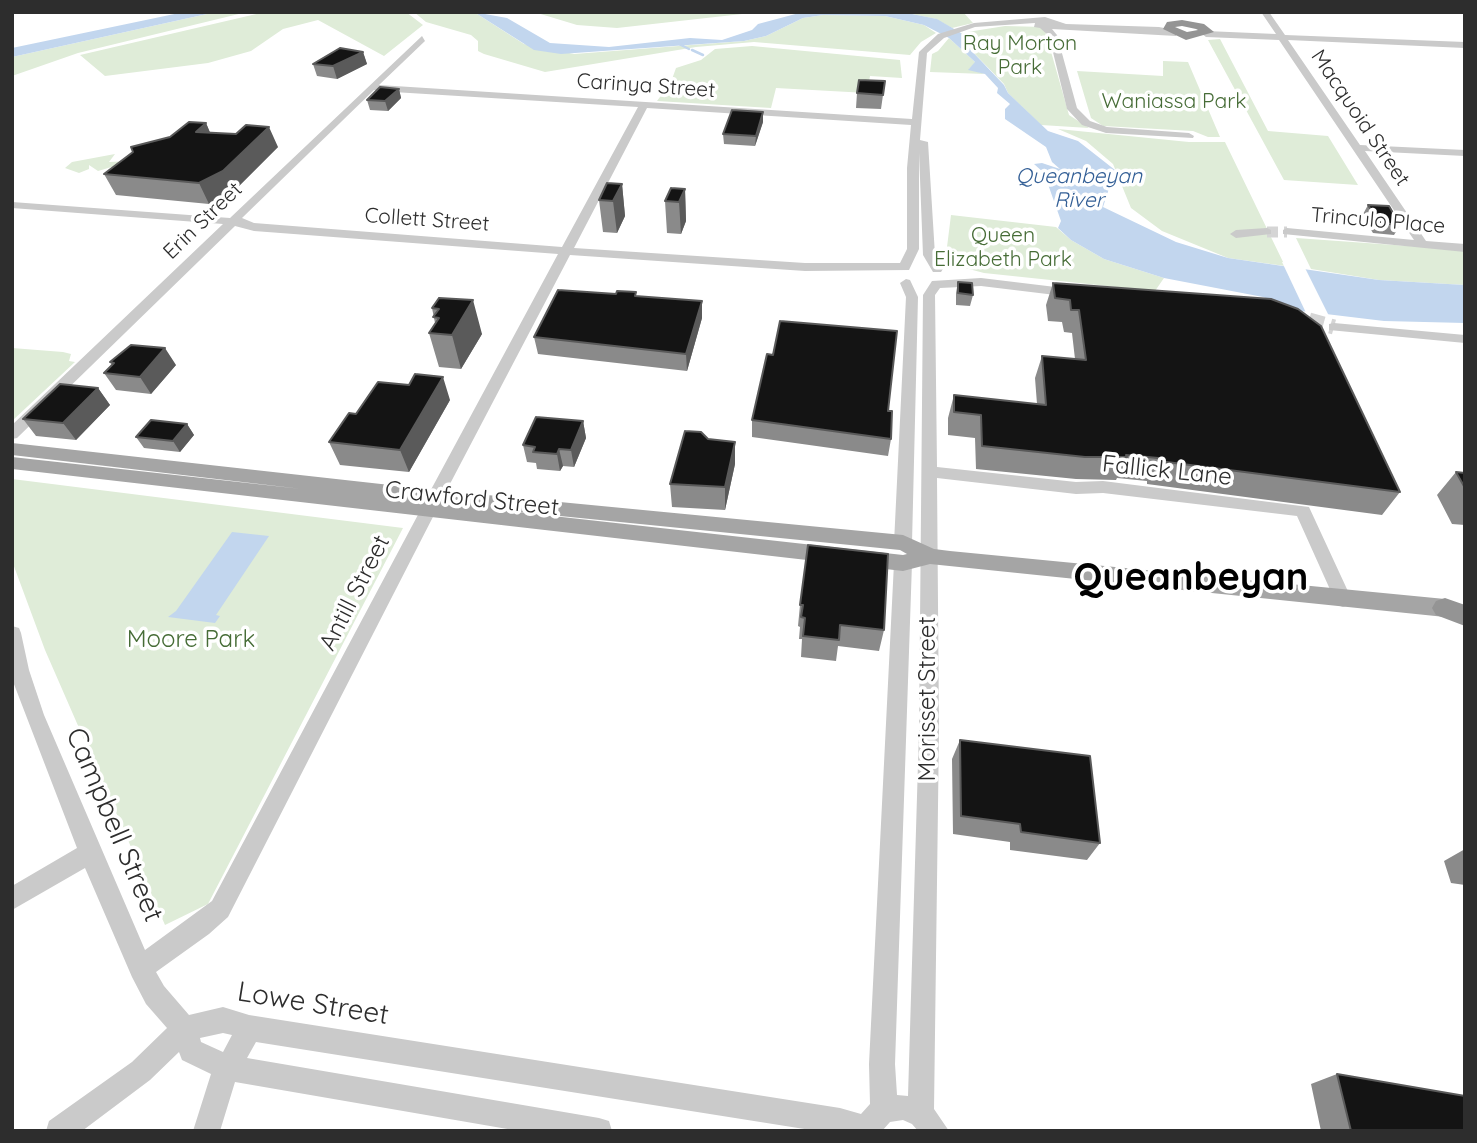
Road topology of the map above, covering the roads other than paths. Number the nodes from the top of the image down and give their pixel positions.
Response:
1 (987, 12) edge
2 (1050, 12) edge
3 (1186, 12) edge
4 (1265, 12) edge
5 (974, 14) dead end
6 (982, 23) junction
7 (1004, 23) junction
8 (1041, 23) junction
9 (1173, 24) edge
10 (1058, 26) junction
11 (964, 28) junction
12 (1202, 29) junction
13 (1280, 35) junction
14 (422, 39) dead end
15 (1465, 45) edge
16 (372, 88) junction
17 (644, 105) junction
18 (918, 122) junction
19 (1189, 136) dead end
20 (1358, 148) junction
21 (1465, 153) edge
22 (924, 157) junction
23 (912, 168) junction
24 (911, 184) junction
25 (927, 197) junction
26 (12, 205) edge
27 (232, 222) junction
28 (1267, 232) tunnel mouth
29 (1287, 232) tunnel mouth
30 (1236, 234) dead end
31 (1423, 245) junction
32 (567, 248) junction
33 (1465, 248) edge
34 (904, 274) junction
35 (937, 277) junction
36 (1085, 294) edge
37 (1334, 327) tunnel mouth
38 (1465, 339) edge
39 (12, 434) edge
40 (12, 449) edge
41 (12, 463) edge
42 (929, 472) junction
43 (432, 504) junction
44 (903, 553) junction
45 (930, 556) junction
46 (1343, 600) junction
47 (1458, 610) edge
48 (12, 633) edge
49 (15, 672) edge
50 (90, 853) junction
51 (12, 900) edge
52 (141, 968) junction
53 (248, 1028) junction
54 (184, 1029) junction
55 (227, 1068) junction
56 (928, 1122) edge
57 (872, 1123) edge
58 (59, 1131) edge
59 (206, 1131) edge
60 (599, 1131) edge

1 - 7 street
2 - 8 street
2 - 10 street
3 - 12 highway
4 - 13 street, Macquoid Street
5 - 6 street
6 - 7 street, Morisset Street
6 - 11 street, Morisset Street
7 - 8 street
7 - 11 street, Morisset Street
8 - 10 street
8 - 10 street
9 - 10 street
9 - 12 highway
10 - 19 street
11 - 18 street, Morisset Street
12 - 13 street
13 - 15 street
13 - 20 street, Macquoid Street
14 - 16 street, Erin Street
16 - 17 street, Carinya Street
16 - 27 street, Erin Street
17 - 18 street, Carinya Street
17 - 32 street, Antill Street
18 - 22 street, Morisset Street
18 - 23 street, Morisset Street
20 - 21 street
20 - 31 street, Macquoid Street
22 - 23 street
22 - 25 street, Morisset Street
23 - 24 street, Morisset Street
24 - 25 street
24 - 34 street, Morisset Street
25 - 35 street, Morisset Street
26 - 27 street, Collett Street
27 - 32 street, Collett Street
27 - 39 street, Erin Street
28 - 30 street
29 - 31 street, Trinculo Place
31 - 33 street, Trinculo Place
32 - 34 street, Collett Street
32 - 43 street, Antill Street
34 - 35 street
34 - 35 street
34 - 44 street, Morisset Street
35 - 36 street
35 - 42 street, Morisset Street
37 - 38 street
40 - 43 main road, Crawford Street
41 - 43 main road, Crawford Street
42 - 45 street, Morisset Street
42 - 46 street, Fallick Lane
43 - 44 main road, Crawford Street
43 - 52 street, Antill Street
44 - 45 main road, Crawford Street
44 - 57 street, Morisset Street
45 - 46 main road, Crawford Street
45 - 56 street, Morisset Street
46 - 47 main road, Crawford Street
48 - 49 street, Campbell Street
49 - 50 street, Campbell Street
50 - 51 street
50 - 52 street, Campbell Street
52 - 54 street, Campbell Street
53 - 54 street, Lowe Street
53 - 55 street
53 - 57 street, Lowe Street
54 - 55 street
54 - 58 street
55 - 59 street
55 - 60 street
56 - 57 street, Lowe Street

